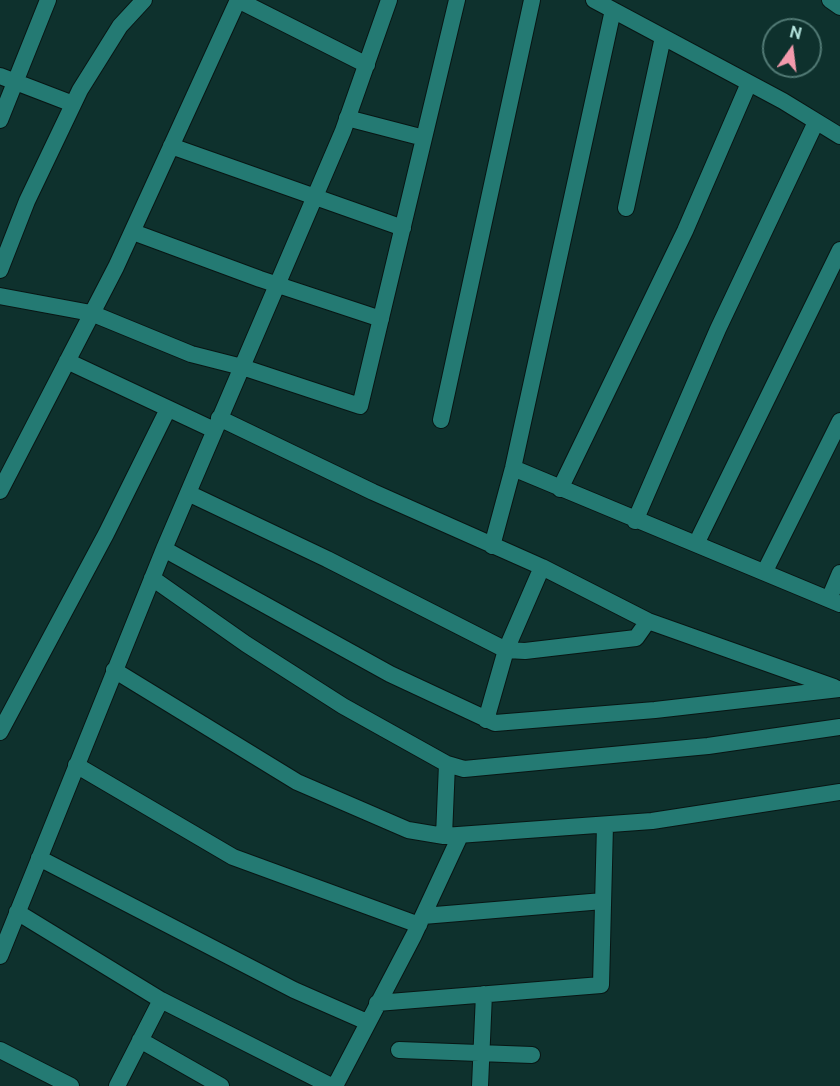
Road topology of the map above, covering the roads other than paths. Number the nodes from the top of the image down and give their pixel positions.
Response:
1 (48, 0) edge
2 (144, 0) edge
3 (238, 0) edge
4 (389, 0) edge
5 (457, 0) edge
6 (532, 0) edge
7 (594, 0) edge
8 (613, 10) junction
9 (663, 37) junction
10 (366, 65) junction
11 (8, 79) edge
12 (749, 83) junction
13 (73, 104) junction
14 (347, 118) junction
15 (0, 120) edge
16 (816, 122) junction
17 (840, 136) edge
18 (424, 138) junction
19 (171, 146) junction
20 (314, 198) junction
21 (626, 208) dead end
22 (403, 228) junction
23 (133, 232) junction
24 (840, 250) edge
25 (0, 270) edge
26 (277, 285) junction
27 (0, 296) edge
28 (91, 313) junction
29 (381, 320) junction
30 (67, 361) junction
31 (242, 367) junction
32 (168, 409) junction
33 (441, 420) dead end
34 (840, 421) edge
35 (217, 424) junction
36 (513, 468) junction
37 (5, 469) edge
38 (560, 489) junction
39 (0, 491) edge
40 (188, 493) junction
41 (635, 521) junction
42 (696, 544) junction
43 (492, 546) junction
44 (164, 549) junction
45 (542, 567) junction
46 (765, 571) junction
47 (840, 573) edge
48 (152, 578) junction
49 (835, 601) edge
50 (648, 621) junction
51 (506, 650) junction
52 (114, 670) junction
53 (839, 689) edge
54 (486, 720) junction
55 (840, 727) edge
56 (0, 732) edge
57 (447, 764) junction
58 (76, 765) junction
59 (840, 792) edge
60 (605, 825) junction
61 (452, 836) junction
62 (39, 858) junction
63 (603, 901) junction
64 (17, 912) junction
65 (421, 921) junction
66 (0, 956) edge
67 (484, 994) junction
68 (161, 1000) junction
69 (377, 1003) junction
70 (367, 1022) junction
71 (140, 1040) junction
72 (0, 1050) edge
73 (399, 1050) dead end
74 (481, 1053) junction
75 (532, 1055) dead end
76 (71, 1086) edge
77 (117, 1086) edge
78 (221, 1086) edge
79 (333, 1086) edge
80 (480, 1086) edge

1 - 11 street
2 - 13 street
3 - 10 street
3 - 19 street
4 - 10 street
5 - 18 street
6 - 33 street
7 - 8 street
8 - 9 street
8 - 36 street
9 - 12 street
9 - 21 street
10 - 14 street
11 - 13 street
11 - 15 street
12 - 16 street
12 - 38 street
13 - 25 street
14 - 18 street
14 - 20 street
16 - 17 street
16 - 41 street
18 - 22 street
19 - 20 street
19 - 23 street
20 - 22 street
20 - 26 street
22 - 29 street
23 - 26 street
23 - 28 street
24 - 42 street
26 - 29 street
26 - 31 street
27 - 28 street
28 - 30 street
28 - 31 street
29 - 31 street
30 - 32 street
30 - 37 street
31 - 35 street
32 - 35 street
32 - 56 street
34 - 46 street
35 - 40 street
35 - 43 street
36 - 38 street
36 - 43 street
37 - 39 street
38 - 41 street
40 - 44 street
40 - 51 street
41 - 42 street
42 - 46 street
43 - 45 street
44 - 48 street
44 - 54 street
45 - 50 street
45 - 51 street
46 - 49 street
47 - 49 street
48 - 52 street
48 - 57 street
50 - 51 street
50 - 53 street
51 - 54 street
52 - 58 street
52 - 61 street
53 - 54 street
55 - 57 street
57 - 61 street
58 - 62 street
58 - 65 street
59 - 60 street
60 - 61 street
60 - 63 street
61 - 65 street
62 - 64 street
62 - 70 street
63 - 65 street
63 - 67 street
64 - 66 street
64 - 68 street
65 - 69 street
67 - 69 street
67 - 74 street
68 - 71 street
68 - 79 street
69 - 70 street
70 - 79 street
71 - 77 street
71 - 78 street
72 - 76 street
73 - 74 street
74 - 75 street
74 - 80 street

